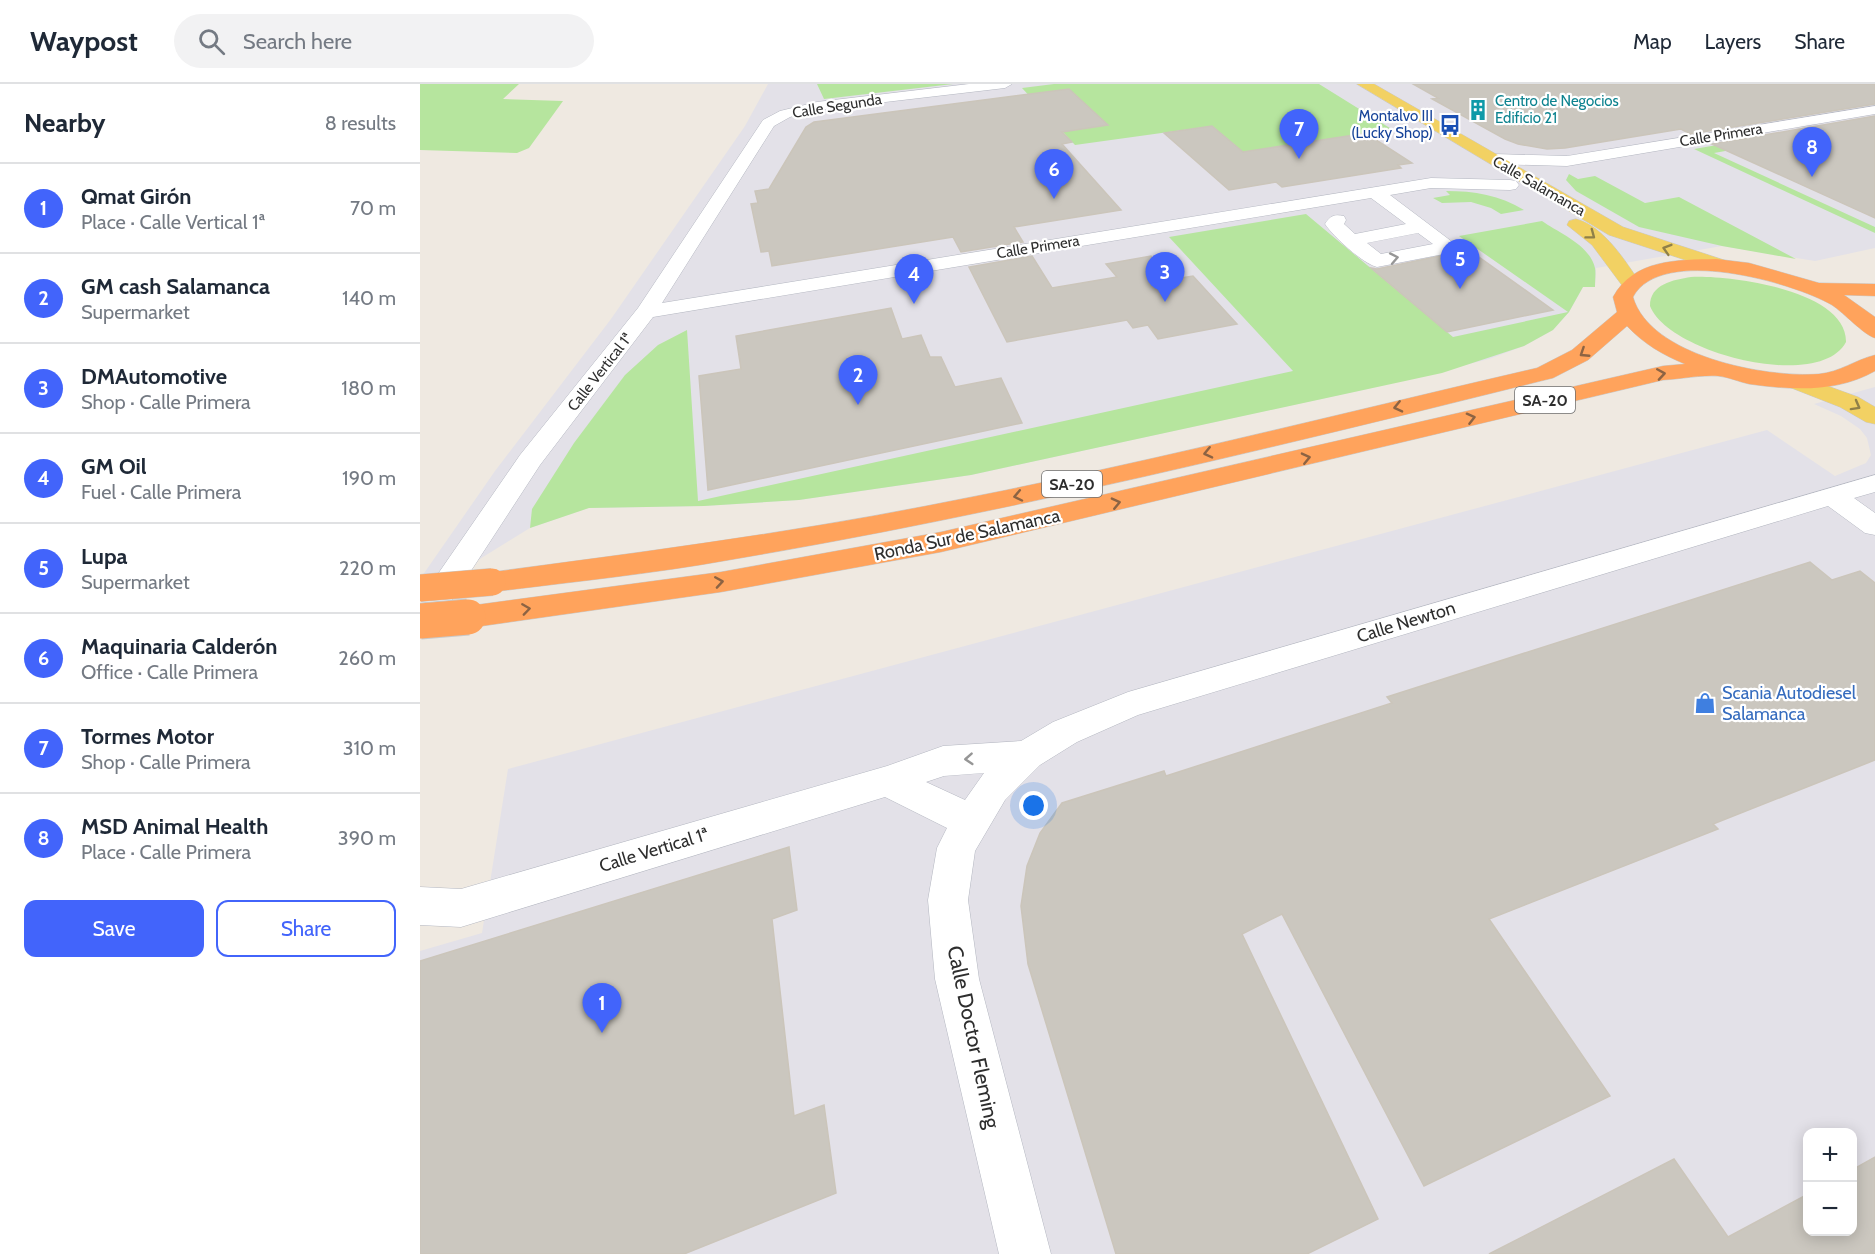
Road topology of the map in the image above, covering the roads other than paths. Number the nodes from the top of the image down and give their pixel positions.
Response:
1 (1005, 84) edge
2 (1358, 87) edge
3 (788, 109) joint
4 (1875, 110) edge
5 (1494, 159) junction
6 (1567, 161) junction
7 (1463, 168) dead end
8 (1532, 182) junction
9 (1431, 183) junction
10 (1510, 185) junction
11 (1374, 192) junction
12 (1314, 202) junction
13 (1398, 210) junction
14 (1337, 220) junction
15 (1422, 227) junction
16 (1351, 240) junction
17 (1723, 266) junction
18 (1630, 284) junction
19 (1813, 288) junction
20 (1875, 290) edge
21 (646, 312) junction
22 (1628, 314) junction
23 (1875, 332) edge
24 (1875, 362) edge
25 (1719, 369) junction
26 (1797, 382) junction
27 (1875, 417) edge
28 (1875, 483) edge
29 (1831, 495) junction
30 (1875, 526) edge
31 (420, 588) edge
32 (420, 623) edge
33 (1027, 755) junction
34 (887, 781) junction
35 (972, 821) junction
36 (420, 906) edge
37 (1025, 1254) edge

1 - 3 street, Calle Segunda
2 - 5 main road, Calle Salamanca
2 - 10 main road, Calle Salamanca
3 - 21 street, Calle Vertical 1ª
4 - 6 street, Calle Primera
5 - 6 street, Calle Primera
5 - 8 main road, Calle Salamanca
6 - 8 street, Calle Primera
7 - 9 street, Calle Primera
17 -> 8 main road, Calle Salamanca
9 - 10 street, Calle Primera
9 - 11 street, Calle Primera
10 -> 18 main road, Calle Salamanca
11 - 12 street, Calle Primera
11 - 13 street
12 - 14 street
12 - 21 street, Calle Primera
13 - 14 street
13 - 15 street
14 - 16 street
15 - 16 street
16 -> 15 street
17 - 18 highway
17 - 19 highway
18 - 22 highway
19 - 20 highway
19 - 23 highway
21 - 32 street, Calle Vertical 1ª
22 - 25 highway, Ronda Sur de Salamanca / SA-20
22 -> 31 highway, Ronda Sur de Salamanca / SA-20, bridge
24 - 26 highway, Ronda Sur de Salamanca / SA-20
25 - 26 highway, Ronda Sur de Salamanca / SA-20
32 -> 25 highway, Ronda Sur de Salamanca / SA-20, bridge
26 -> 27 main road
28 - 29 street, Calle Newton
29 - 30 street
29 - 33 street, Calle Newton
33 -> 34 street, Calle Vertical 1ª
33 - 35 street, Calle Newton
34 - 35 street
34 - 36 street, Calle Vertical 1ª
35 - 37 street, Calle Doctor Fleming

